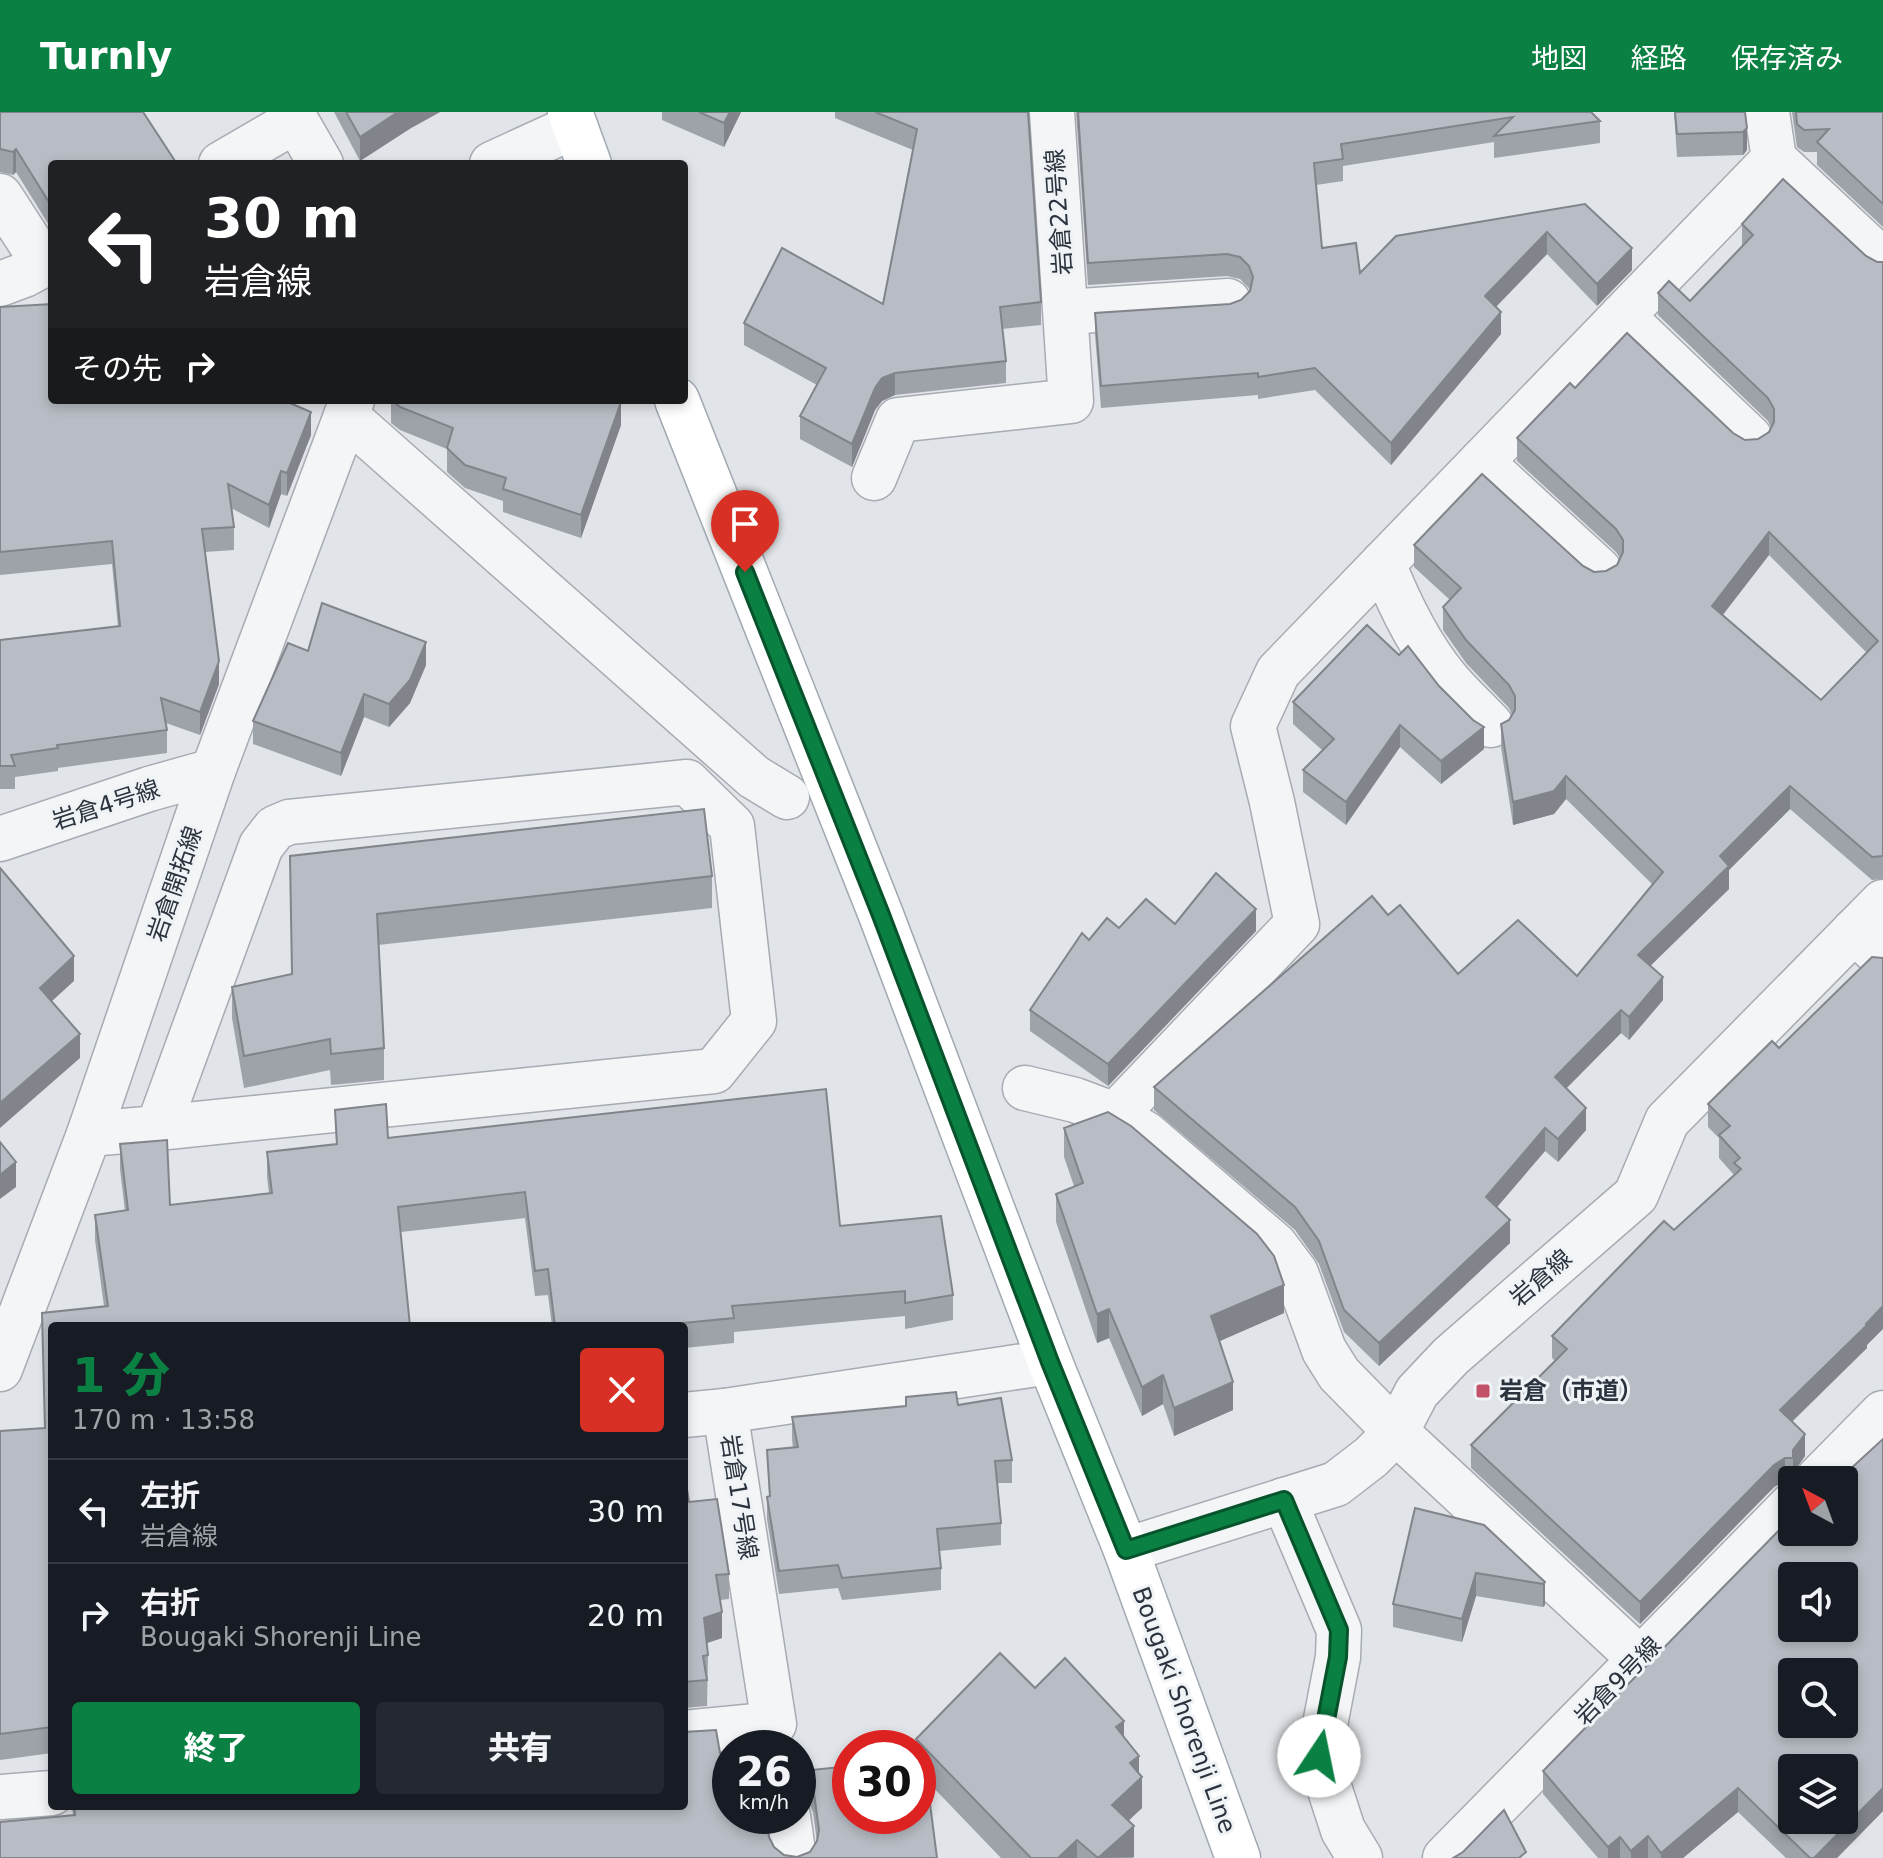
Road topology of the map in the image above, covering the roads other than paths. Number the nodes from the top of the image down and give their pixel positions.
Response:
1 (1052, 112) edge
2 (1767, 112) edge
3 (293, 117) edge
4 (578, 134) edge
5 (1774, 159) junction
6 (227, 160) edge
7 (319, 160) edge
8 (503, 160) edge
9 (0, 196) edge
10 (1883, 261) edge
11 (48, 262) edge
12 (0, 284) edge
13 (1228, 301) edge
14 (1066, 312) junction
15 (1622, 316) junction
16 (679, 404) edge
17 (349, 408) edge
18 (1750, 438) edge
19 (1481, 462) junction
20 (874, 478) dead end
21 (1383, 563) junction
22 (1599, 570) edge
23 (1491, 725) dead end
24 (213, 771) junction
25 (787, 797) dead end
26 (0, 839) edge
27 (1873, 930) edge
28 (1025, 1088) dead end
29 (1115, 1115) junction
30 (158, 1128) junction
31 (89, 1134) junction
32 (1050, 1362) junction
33 (0, 1369) edge
34 (704, 1413) edge
35 (1881, 1420) edge
36 (1396, 1432) junction
37 (1832, 1466) edge
38 (1284, 1500) junction
39 (1778, 1519) edge
40 (1126, 1550) junction
41 (1640, 1659) junction
42 (775, 1730) edge
43 (688, 1733) edge
44 (712, 1734) edge
45 (48, 1793) edge
46 (0, 1797) edge
47 (791, 1834) edge
48 (794, 1858) edge
49 (1238, 1858) edge
50 (1360, 1858) edge
51 (1445, 1858) edge

1 - 14 street, 岩倉22号線
2 - 5 street
3 - 6 street
3 - 7 street
4 - 8 street
5 - 10 street
5 - 15 street
9 - 11 street
11 - 12 street
13 - 14 street
14 - 20 street, 岩倉22号線
15 - 18 street
15 - 19 street
16 - 32 main road, Bougaki Shorenji Line
17 - 24 street, 岩倉開拓線
17 - 25 street
19 - 21 street
19 - 22 street
21 - 23 street
21 - 29 street
24 - 26 street, 岩倉4号線
24 - 31 street, 岩倉開拓線
27 - 36 street, 岩倉線
28 - 29 street
29 - 36 street
30 - 30 street
30 - 31 street
31 - 33 street, 岩倉開拓線
32 - 34 street, 岩倉17号線
32 - 40 main road, Bougaki Shorenji Line
34 - 42 street, 岩倉17号線
35 - 37 street
36 - 38 street, 岩倉線
36 - 41 street
38 - 40 street, 岩倉線
38 - 50 street
39 - 41 street, 岩倉9号線
40 - 49 main road, Bougaki Shorenji Line
41 - 51 street, 岩倉9号線
43 - 44 street, 岩倉17号線
45 - 46 street
47 - 48 street

